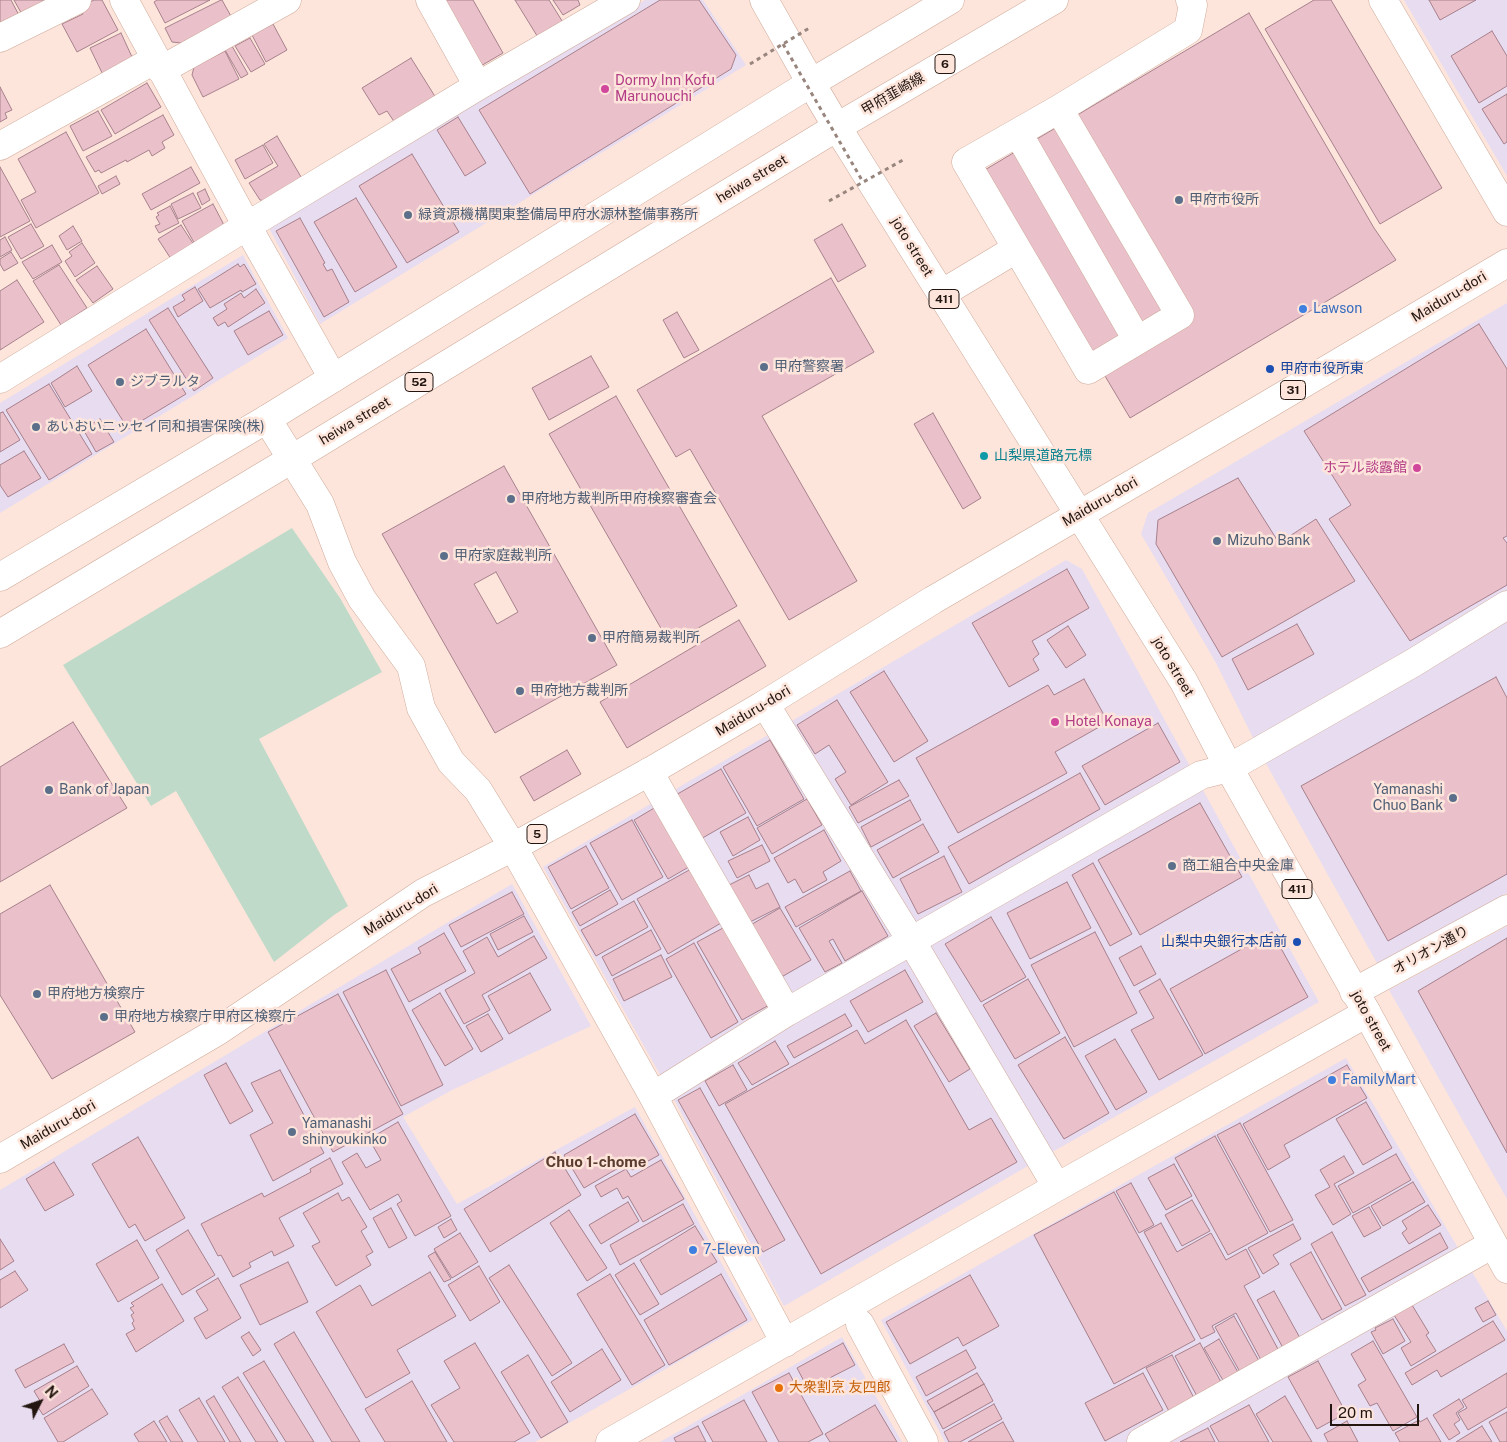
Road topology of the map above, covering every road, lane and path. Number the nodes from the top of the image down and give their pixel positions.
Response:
1 (77, 0) edge
2 (124, 0) edge
3 (287, 0) edge
4 (430, 0) edge
5 (626, 0) edge
6 (764, 0) edge
7 (950, 0) edge
8 (1054, 0) edge
9 (1190, 0) edge
10 (1383, 0) edge
11 (811, 27) dead end
12 (0, 38) edge
13 (783, 44) junction
14 (750, 64) dead end
15 (158, 65) junction
16 (811, 83) junction
17 (478, 86) junction
18 (1058, 109) junction
19 (837, 127) junction
20 (1018, 133) junction
21 (0, 146) edge
22 (903, 160) dead end
23 (863, 182) junction
24 (829, 201) dead end
25 (1507, 212) edge
26 (247, 226) junction
27 (1016, 249) junction
28 (1507, 263) edge
29 (941, 294) junction
30 (1137, 340) junction
31 (333, 378) junction
32 (0, 379) edge
33 (267, 419) junction
34 (292, 459) junction
35 (1078, 515) junction
36 (0, 577) edge
37 (1507, 605) edge
38 (0, 634) edge
39 (765, 704) junction
40 (1230, 768) junction
41 (649, 772) junction
42 (513, 847) junction
43 (1507, 909) edge
44 (912, 942) junction
45 (1361, 1003) junction
46 (787, 1012) junction
47 (653, 1096) junction
48 (0, 1159) edge
49 (1057, 1187) junction
50 (1493, 1244) junction
51 (1507, 1269) edge
52 (860, 1324) dead end
53 (785, 1343) junction
54 (610, 1442) edge
55 (924, 1442) edge
56 (1141, 1442) edge

1 - 12 main road
2 - 15 main road
3 - 15 main road
4 - 17 main road
5 - 17 main road
6 - 16 main road, joto street
7 - 16 main road
8 - 19 main road, 甲府韮崎線 / 6
9 - 18 main road
10 - 25 main road
11 - 13 path, bridge
13 - 14 path, bridge
13 - 23 path, bridge
15 - 21 main road
15 - 26 main road
16 - 19 main road, joto street / 411
16 - 31 main road
17 - 26 main road
18 - 20 main road
18 - 30 main road
19 - 29 main road, joto street / 411
19 - 34 main road, heiwa street / 52
20 - 27 main road
20 - 30 main road
22 - 23 path, bridge
23 - 24 path, bridge
26 - 31 main road
26 - 32 main road
27 - 29 main road
27 - 30 main road
28 - 35 main road, Maiduru-dori / 31
29 - 35 main road, joto street / 411
31 - 33 main road
33 - 34 main road
33 - 36 main road
34 - 38 main road, heiwa street / 52
34 - 42 main road
35 - 39 main road, Maiduru-dori / 5
35 - 40 main road, joto street / 411
37 - 40 main road
39 - 41 main road, Maiduru-dori / 5
39 - 44 main road
40 - 44 main road
40 - 45 main road, joto street / 411
41 - 42 main road, Maiduru-dori / 5
41 - 46 main road
42 - 47 main road
42 - 48 main road, Maiduru-dori / 5
43 - 45 main road, オリオン通り
44 - 46 main road
44 - 49 main road
45 - 49 main road, オリオン通り
45 - 50 main road, joto street / 411
46 - 47 main road
47 - 53 main road
49 - 53 main road, オリオン通り
50 - 51 main road, joto street / 411
50 - 56 main road
52 - 55 main road
53 - 54 main road, オリオン通り

